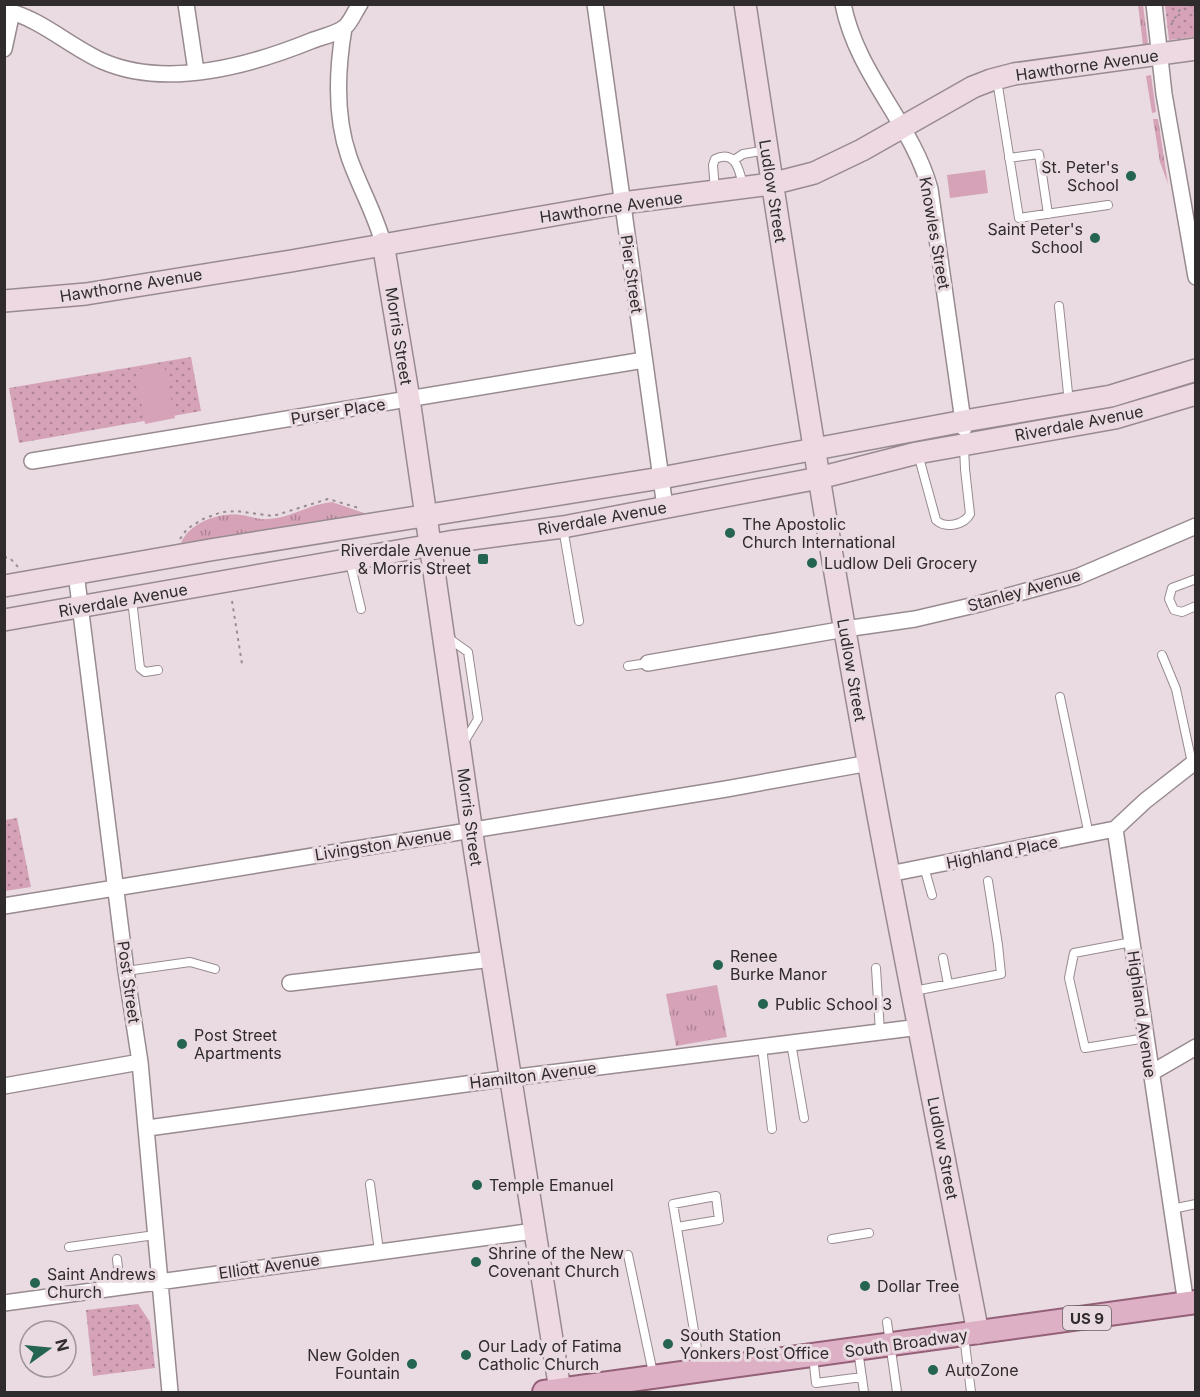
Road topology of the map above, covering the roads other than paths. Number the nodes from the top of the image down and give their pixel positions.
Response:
1 (186, 4) edge
2 (360, 4) edge
3 (595, 4) edge
4 (745, 4) edge
5 (843, 4) edge
6 (1154, 4) edge
7 (8, 11) edge
8 (345, 28) junction
9 (4, 49) edge
10 (1196, 50) edge
11 (1159, 55) junction
12 (196, 71) junction
13 (996, 78) junction
14 (902, 128) junction
15 (767, 150) junction
16 (1009, 158) junction
17 (734, 160) junction
18 (771, 184) junction
19 (744, 188) junction
20 (715, 192) junction
21 (622, 203) junction
22 (1108, 205) dead end
23 (1048, 214) junction
24 (383, 243) junction
25 (1196, 277) edge
26 (4, 301) edge
27 (1059, 306) dead end
28 (644, 360) junction
29 (1196, 370) edge
30 (1196, 394) edge
31 (409, 399) junction
32 (1069, 403) junction
33 (964, 421) junction
34 (964, 444) junction
35 (814, 449) junction
36 (917, 453) junction
37 (32, 461) dead end
38 (661, 478) junction
39 (819, 478) junction
40 (665, 507) junction
41 (427, 516) junction
42 (563, 526) junction
43 (1196, 526) edge
44 (431, 546) junction
45 (350, 560) junction
46 (76, 573) junction
47 (1196, 579) edge
48 (4, 586) edge
49 (132, 598) junction
50 (1196, 606) edge
51 (81, 607) junction
52 (361, 609) dead end
53 (4, 621) edge
54 (579, 621) dead end
55 (845, 629) junction
56 (1162, 655) dead end
57 (648, 663) joint
58 (628, 666) dead end
59 (158, 670) dead end
60 (1060, 697) dead end
61 (1194, 762) edge
62 (869, 763) junction
63 (1115, 829) junction
64 (472, 830) junction
65 (1089, 834) junction
66 (924, 867) junction
67 (889, 874) junction
68 (987, 881) dead end
69 (117, 889) junction
70 (932, 895) dead end
71 (4, 906) edge
72 (1132, 942) junction
73 (943, 958) dead end
74 (492, 959) junction
75 (876, 968) dead end
76 (215, 969) dead end
77 (126, 971) junction
78 (290, 983) dead end
79 (948, 984) junction
80 (912, 992) junction
81 (920, 1027) junction
82 (880, 1032) junction
83 (1146, 1038) junction
84 (791, 1043) junction
85 (762, 1047) junction
86 (1196, 1047) edge
87 (140, 1062) junction
88 (1151, 1072) junction
89 (510, 1078) junction
90 (4, 1086) edge
91 (804, 1118) dead end
92 (148, 1128) junction
93 (772, 1129) dead end
94 (370, 1184) dead end
95 (1196, 1204) edge
96 (1172, 1209) junction
97 (677, 1227) junction
98 (534, 1231) junction
99 (869, 1233) dead end
100 (155, 1235) junction
101 (832, 1239) dead end
102 (69, 1247) dead end
103 (380, 1251) junction
104 (628, 1255) dead end
105 (117, 1259) dead end
106 (159, 1281) junction
107 (120, 1286) junction
108 (4, 1303) edge
109 (1191, 1303) edge
110 (889, 1333) junction
111 (971, 1334) junction
112 (858, 1349) junction
113 (812, 1355) junction
114 (701, 1371) junction
115 (862, 1377) junction
116 (654, 1378) junction
117 (552, 1391) edge
118 (170, 1392) edge
119 (864, 1392) edge
120 (897, 1392) edge
121 (971, 1392) edge

1 - 12 street
2 - 8 street
3 - 21 street, Pier Street
4 - 15 street, Ludlow Street
5 - 14 street, Knowles Street
6 - 11 street
7 - 9 street
7 - 12 street
8 - 12 street
8 - 24 street
10 - 11 street, Hawthorne Avenue
11 - 13 street, Hawthorne Avenue
11 - 25 street
13 - 14 street, Hawthorne Avenue
13 - 16 lane
14 - 18 street, Hawthorne Avenue
14 - 33 street, Knowles Street
15 - 17 lane
15 - 18 street, Ludlow Street
16 - 23 lane
16 - 23 lane
17 - 19 lane
17 - 20 lane
18 - 19 street, Hawthorne Avenue
18 - 35 street, Ludlow Street
19 - 20 street, Hawthorne Avenue
20 - 21 street, Hawthorne Avenue
21 - 24 street, Hawthorne Avenue
21 - 28 street, Pier Street
22 - 23 lane
24 - 26 street, Hawthorne Avenue
24 - 31 street, Morris Street
27 - 32 lane
28 - 31 street, Purser Place
28 - 38 street, Pier Street
29 - 32 street, Riverdale Avenue
30 - 34 street, Riverdale Avenue
31 - 37 street, Purser Place
31 - 41 street, Morris Street
32 - 33 street, Riverdale Avenue
33 - 34 street, Knowles Street
33 - 35 street, Riverdale Avenue
34 - 36 street, Riverdale Avenue
34 - 36 lane
35 - 38 street, Riverdale Avenue
35 - 39 street, Ludlow Street
36 - 39 street, Riverdale Avenue
38 - 40 street, Pier Street
38 - 41 street, Riverdale Avenue
39 - 40 street, Riverdale Avenue
39 - 55 street, Ludlow Street
40 - 42 street, Riverdale Avenue
41 - 44 street, Morris Street
41 - 46 street, Riverdale Avenue
42 - 44 street, Riverdale Avenue
42 - 54 lane
43 - 55 street, Stanley Avenue
44 - 45 street, Riverdale Avenue
44 - 64 street, Morris Street
45 - 49 street, Riverdale Avenue
45 - 52 lane
46 - 48 street, Riverdale Avenue
46 - 51 street, Post Street
47 - 50 lane
49 - 51 street, Riverdale Avenue
49 - 59 lane
51 - 53 street, Riverdale Avenue
51 - 69 street, Post Street
55 - 57 street, Stanley Avenue
55 - 62 street, Ludlow Street
56 - 61 lane
57 - 58 lane
60 - 65 lane
61 - 63 street
62 - 64 street, Livingston Avenue
62 - 67 street, Ludlow Street
63 - 65 street, Highland Place
63 - 72 street, Highland Avenue
64 - 69 street, Livingston Avenue
64 - 74 street, Morris Street
65 - 66 street, Highland Place
66 - 67 street, Highland Place
66 - 70 lane
67 - 80 street, Ludlow Street
68 - 79 lane
69 - 71 street, Livingston Avenue
69 - 77 street, Post Street
72 - 83 street, Highland Avenue
72 - 83 lane
73 - 79 lane
74 - 78 street
74 - 89 street, Morris Street
75 - 82 lane
76 - 77 lane
77 - 87 street, Post Street
79 - 80 lane
80 - 81 street, Ludlow Street
81 - 82 street, Hamilton Avenue
81 - 111 street, Ludlow Street
82 - 84 street, Hamilton Avenue
83 - 88 street, Highland Avenue
84 - 85 street, Hamilton Avenue
84 - 91 lane
85 - 89 street, Hamilton Avenue
85 - 93 lane
86 - 88 street
87 - 90 street
87 - 92 street, Post Street
88 - 96 street, Highland Avenue
89 - 92 street, Hamilton Avenue
89 - 98 street, Morris Street
92 - 100 street, Post Street
94 - 103 lane
95 - 96 lane
96 - 109 street, Highland Avenue
97 - 97 lane
97 - 114 lane
98 - 103 street, Elliott Avenue
98 - 117 street, Morris Street
99 - 101 lane
100 - 102 lane
100 - 106 street, Post Street
103 - 106 street, Elliott Avenue
104 - 116 lane
105 - 107 lane
106 - 107 street, Elliott Avenue
106 - 118 street, Post Street
107 - 108 street, Elliott Avenue
109 - 111 main road, South Broadway / US 9
110 - 111 main road, South Broadway / US 9
110 - 112 main road, South Broadway / US 9
110 - 120 lane
111 - 121 lane
112 - 113 main road, South Broadway / US 9
112 - 115 lane
113 - 114 main road, South Broadway / US 9
113 - 115 lane
114 - 116 main road, South Broadway / US 9
115 - 119 lane
116 - 117 main road, South Broadway / US 9

